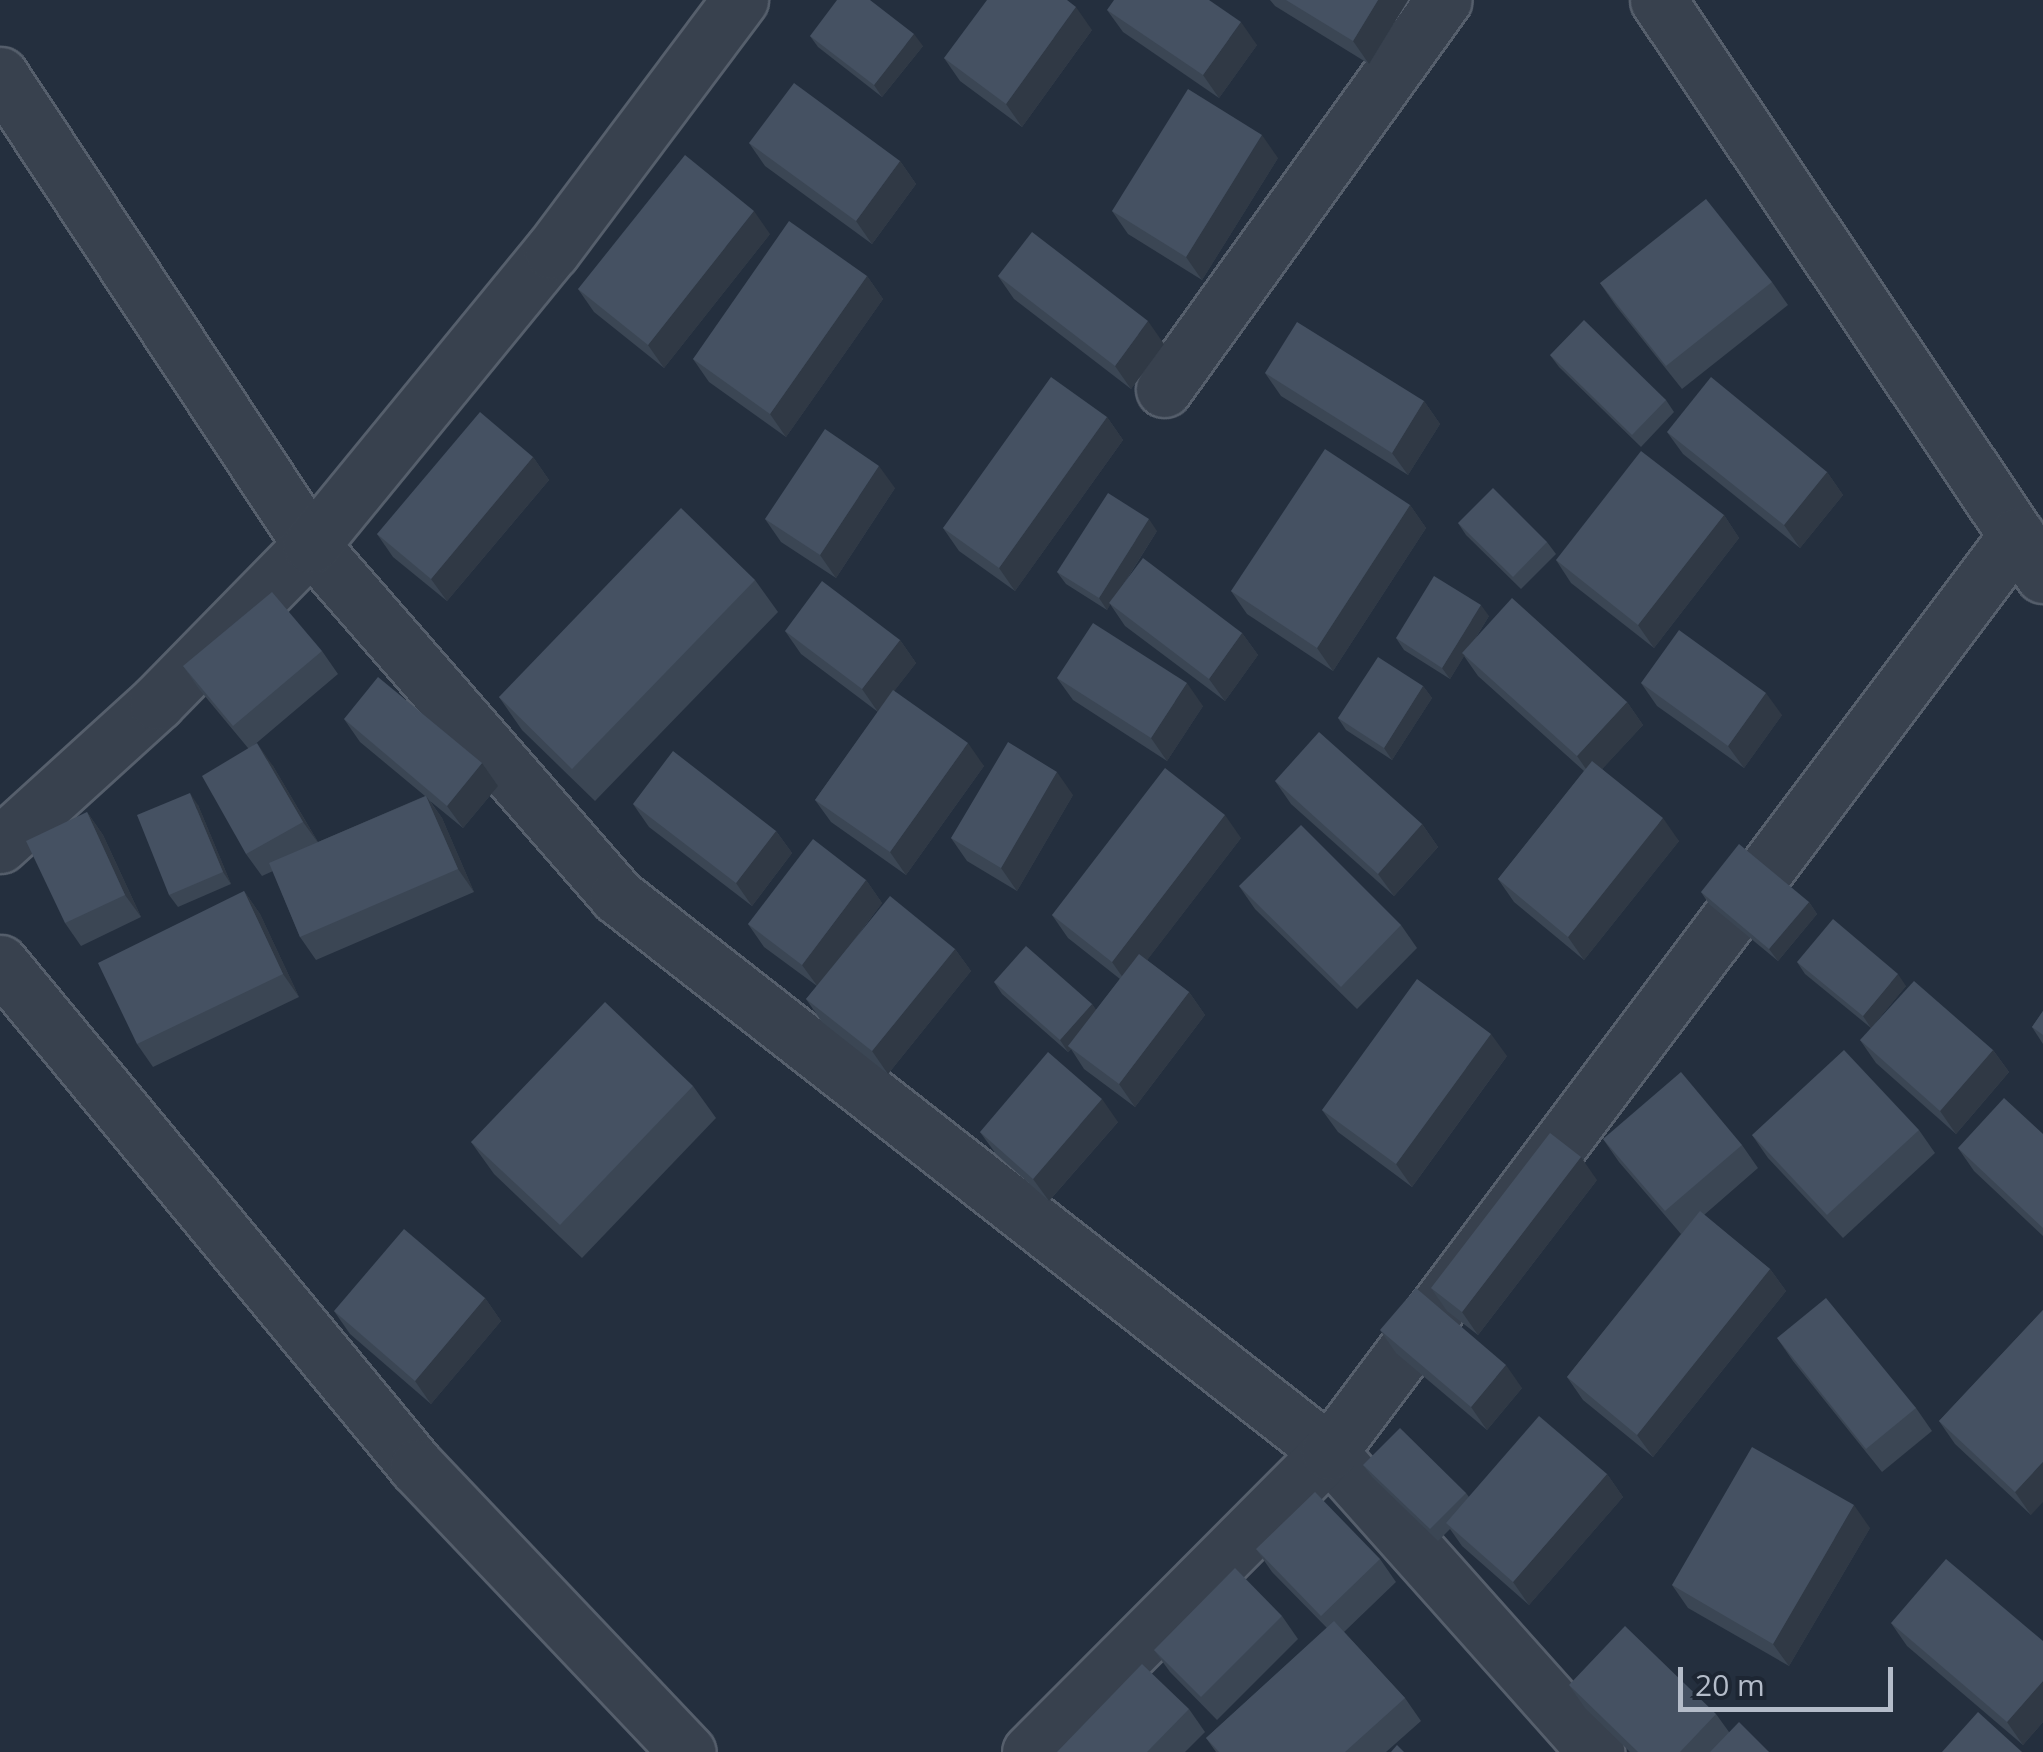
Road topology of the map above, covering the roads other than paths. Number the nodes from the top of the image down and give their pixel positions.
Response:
1 (740, 0) edge
2 (1444, 0) edge
3 (1658, 0) edge
4 (0, 74) edge
5 (1164, 389) dead end
6 (310, 545) junction
7 (2030, 555) edge
8 (0, 845) edge
9 (0, 963) edge
10 (1328, 1452) junction
11 (688, 1752) edge
12 (1030, 1752) edge
13 (1596, 1752) edge

1 - 6 street
2 - 5 street
3 - 7 street
4 - 6 street
6 - 8 street
6 - 10 street
7 - 10 street
9 - 11 street
10 - 12 street
10 - 13 street

